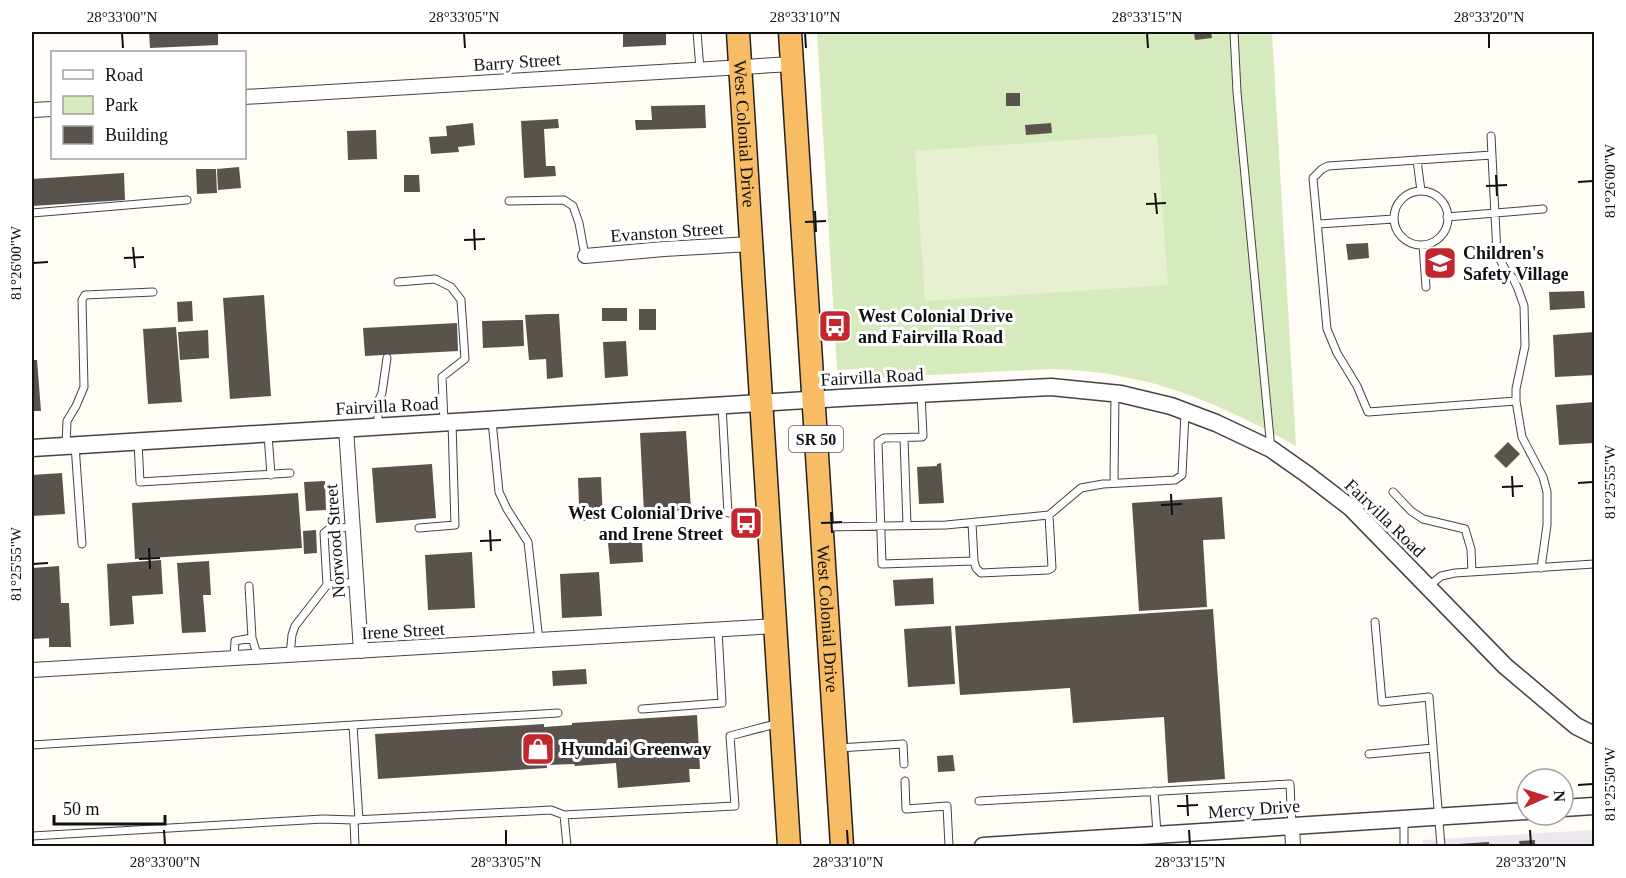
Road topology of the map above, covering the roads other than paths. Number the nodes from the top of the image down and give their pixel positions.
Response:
1 (697, 32) edge
2 (738, 32) edge
3 (790, 32) edge
4 (1234, 32) edge
5 (792, 64) junction
6 (740, 67) junction
7 (700, 69) junction
8 (246, 97) edge
9 (51, 109) edge
10 (32, 110) edge
11 (1491, 136) dead end
12 (1492, 155) junction
13 (1418, 160) junction
14 (1421, 191) junction
15 (187, 200) dead end
16 (508, 201) dead end
17 (1543, 209) dead end
18 (32, 213) edge
19 (1495, 214) junction
20 (1448, 217) junction
21 (1394, 219) junction
22 (1318, 224) junction
23 (751, 244) junction
24 (1423, 245) junction
25 (585, 256) joint
26 (398, 282) dead end
27 (1426, 287) dead end
28 (153, 292) dead end
29 (387, 358) dead end
30 (1115, 393) junction
31 (921, 394) junction
32 (813, 400) junction
33 (1516, 401) junction
34 (761, 404) junction
35 (722, 406) junction
36 (1185, 411) junction
37 (492, 420) junction
38 (448, 422) junction
39 (378, 426) junction
40 (346, 428) junction
41 (268, 433) junction
42 (904, 438) junction
43 (138, 442) junction
44 (71, 445) junction
45 (32, 447) edge
46 (1272, 449) junction
47 (290, 473) dead end
48 (271, 474) junction
49 (1114, 483) junction
50 (1393, 492) dead end
51 (768, 511) junction
52 (1049, 515) junction
53 (972, 523) junction
54 (907, 525) junction
55 (881, 526) junction
56 (352, 527) junction
57 (821, 527) junction
58 (419, 528) dead end
59 (82, 544) dead end
60 (974, 561) junction
61 (1594, 564) edge
62 (1541, 568) junction
63 (1473, 572) junction
64 (356, 582) junction
65 (327, 585) junction
66 (249, 586) dead end
67 (1428, 587) junction
68 (1375, 622) dead end
69 (776, 626) junction
70 (718, 630) junction
71 (252, 638) junction
72 (539, 640) junction
73 (361, 651) junction
74 (290, 655) junction
75 (258, 657) junction
76 (234, 658) junction
77 (32, 670) edge
78 (642, 709) dead end
79 (558, 713) dead end
80 (781, 723) junction
81 (353, 725) junction
82 (1594, 735) edge
83 (32, 745) edge
84 (835, 748) junction
85 (1433, 748) junction
86 (1369, 754) dead end
87 (904, 764) dead end
88 (905, 781) dead end
89 (1154, 791) junction
90 (979, 801) dead end
91 (1594, 806) edge
92 (1575, 807) edge
93 (1515, 812) edge
94 (564, 815) junction
95 (1439, 816) junction
96 (1404, 819) junction
97 (357, 820) junction
98 (1292, 826) junction
99 (1157, 835) junction
100 (32, 836) edge
101 (356, 846) edge
102 (567, 846) edge
103 (789, 846) edge
104 (842, 846) edge
105 (949, 846) edge
106 (983, 846) edge
107 (1293, 846) edge
108 (1404, 846) edge
109 (1441, 846) edge

1 - 7 lane
2 - 6 highway, West Colonial Drive / SR 50
3 - 5 highway, West Colonial Drive / SR 50
4 - 46 lane
5 - 6 street, Barry Street
5 - 32 highway, West Colonial Drive / SR 50
6 - 7 street, Barry Street
6 - 23 highway, West Colonial Drive / SR 50
7 - 8 street, Barry Street
9 - 10 street
11 - 12 lane
12 - 13 lane
12 - 19 lane
13 - 14 lane
13 - 22 lane
14 - 20 lane
14 - 21 lane
15 - 18 lane
16 - 25 lane
17 - 19 lane
19 - 20 lane
19 - 33 lane
20 - 24 lane
21 - 22 lane
21 - 24 lane
22 - 33 lane
23 - 25 street, Evanston Street
23 - 34 highway, West Colonial Drive / SR 50
24 - 27 lane
26 - 38 lane
28 - 44 lane
29 - 39 lane
30 - 31 street, Fairvilla Road
30 - 36 street, Fairvilla Road
30 - 49 lane
31 - 32 street, Fairvilla Road
31 - 42 lane
32 - 34 street, Fairvilla Road
32 - 57 highway, West Colonial Drive / SR 50
33 - 62 lane
34 - 35 street, Fairvilla Road
34 - 51 highway, West Colonial Drive / SR 50
35 - 37 street, Fairvilla Road
35 - 51 lane
36 - 46 street, Fairvilla Road
36 - 49 lane
37 - 38 street, Fairvilla Road
37 - 72 lane
38 - 39 street, Fairvilla Road
38 - 58 lane
39 - 40 street, Fairvilla Road
40 - 41 street, Fairvilla Road
40 - 56 street, Norwood Street
41 - 43 street, Fairvilla Road
41 - 48 lane
42 - 54 lane
42 - 55 lane
43 - 44 street, Fairvilla Road
43 - 48 lane
44 - 45 street, Fairvilla Road
44 - 59 lane
46 - 67 street, Fairvilla Road
47 - 48 lane
49 - 52 lane
50 - 63 lane
51 - 69 highway, West Colonial Drive / SR 50
52 - 53 lane
52 - 60 lane
53 - 54 lane
53 - 60 lane
54 - 55 lane
55 - 57 lane
55 - 60 lane
56 - 64 street, Norwood Street
56 - 65 lane
57 - 84 highway, West Colonial Drive / SR 50
61 - 62 lane
62 - 63 lane
63 - 67 lane
64 - 65 lane
64 - 73 street, Norwood Street
65 - 74 lane
66 - 71 lane
67 - 82 street, Fairvilla Road
68 - 85 lane
69 - 70 street, Irene Street
69 - 80 highway, West Colonial Drive / SR 50
70 - 72 street, Irene Street
70 - 78 lane
71 - 75 lane
71 - 76 lane
72 - 73 street, Irene Street
73 - 74 street, Irene Street
74 - 75 street, Irene Street
75 - 76 street, Irene Street
76 - 77 street, Irene Street
79 - 81 lane
80 - 94 lane
80 - 103 highway, West Colonial Drive / SR 50
81 - 83 lane
81 - 97 lane
84 - 87 lane
84 - 104 highway, West Colonial Drive / SR 50
85 - 86 lane
85 - 95 lane
88 - 105 lane
89 - 90 lane
89 - 98 lane
89 - 99 lane
91 - 92 street
93 - 95 street, Mercy Drive
94 - 97 lane
94 - 102 lane
95 - 96 street, Mercy Drive
95 - 109 lane
96 - 98 street, Mercy Drive
96 - 108 lane
97 - 100 lane
97 - 101 lane
98 - 99 street, Mercy Drive
98 - 107 street
99 - 106 street, Mercy Drive

